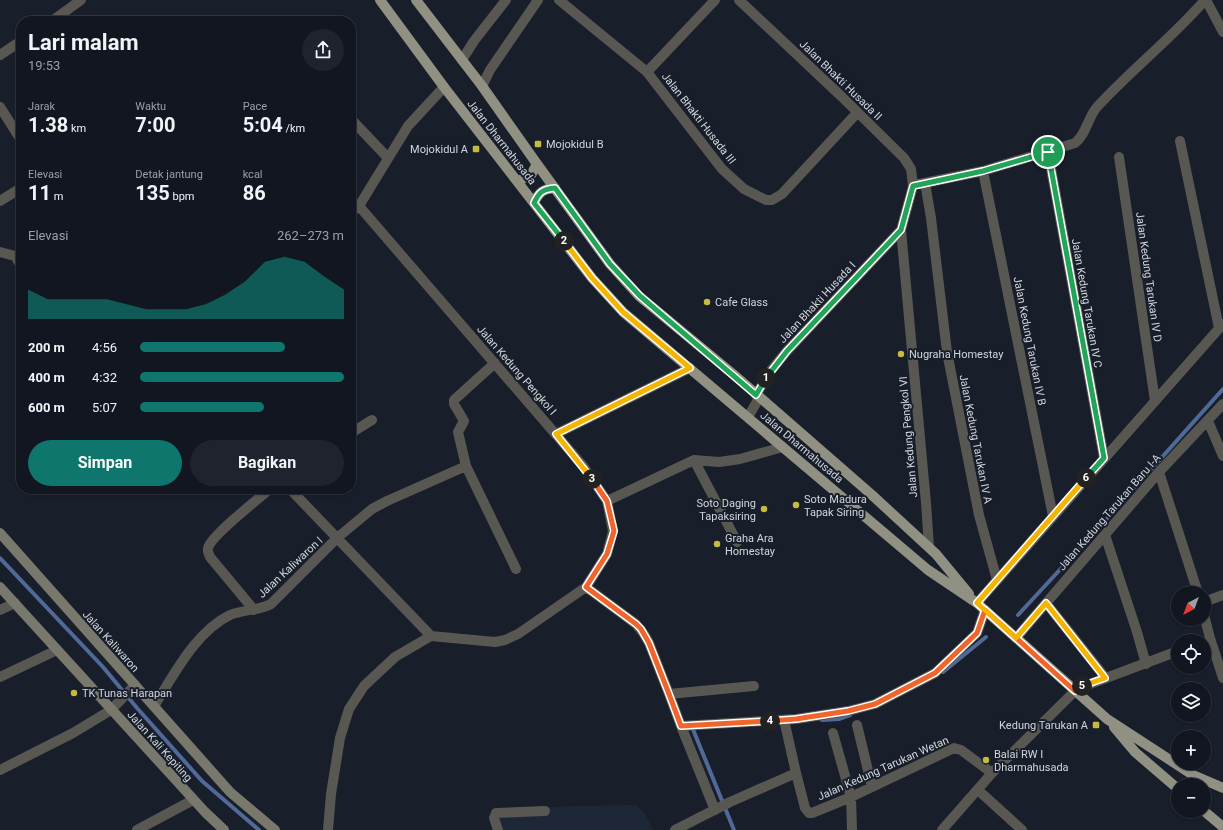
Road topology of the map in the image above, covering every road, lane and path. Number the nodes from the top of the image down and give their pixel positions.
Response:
1 (81, 0) edge
2 (380, 0) edge
3 (416, 0) edge
4 (506, 0) edge
5 (538, 0) edge
6 (559, 0) edge
7 (714, 0) edge
8 (739, 0) edge
9 (1206, 0) edge
10 (59, 16) edge
11 (1223, 32) edge
12 (16, 44) edge
13 (0, 55) edge
14 (462, 60) junction
15 (647, 72) junction
16 (482, 86) junction
17 (444, 87) junction
18 (0, 107) edge
19 (857, 113) junction
20 (356, 124) edge
21 (16, 132) edge
22 (1180, 141) dead end
23 (1048, 152) junction
24 (1119, 157) dead end
25 (388, 158) junction
26 (537, 164) junction
27 (983, 171) junction
28 (518, 181) junction
29 (925, 183) junction
30 (913, 186) junction
31 (555, 188) junction
32 (16, 191) edge
33 (0, 201) edge
34 (534, 203) junction
35 (356, 207) edge
36 (356, 210) edge
37 (901, 230) junction
38 (0, 252) edge
39 (16, 259) edge
40 (1221, 326) edge
41 (495, 363) junction
42 (690, 368) junction
43 (758, 396) junction
44 (1155, 401) junction
45 (1223, 404) edge
46 (748, 417) junction
47 (372, 420) dead end
48 (1208, 421) junction
49 (356, 431) edge
50 (556, 434) junction
51 (783, 447) junction
52 (1223, 456) edge
53 (1104, 458) junction
54 (694, 460) junction
55 (466, 466) junction
56 (1159, 472) junction
57 (264, 494) edge
58 (295, 494) edge
59 (607, 501) junction
60 (1053, 516) junction
61 (0, 533) edge
62 (1105, 535) junction
63 (337, 538) junction
64 (737, 542) dead end
65 (929, 547) junction
66 (516, 569) dead end
67 (997, 580) junction
68 (1196, 586) edge
69 (0, 587) edge
70 (586, 587) junction
71 (1223, 595) edge
72 (1211, 599) edge
73 (15, 603) junction
74 (977, 603) junction
75 (1046, 603) junction
76 (0, 610) edge
77 (254, 610) junction
78 (985, 610) junction
79 (431, 636) junction
80 (1016, 638) junction
81 (1211, 649) edge
82 (57, 650) junction
83 (1171, 654) edge
84 (1146, 664) junction
85 (1223, 676) edge
86 (0, 677) edge
87 (1105, 678) junction
88 (754, 686) dead end
89 (132, 688) junction
90 (1075, 691) junction
91 (669, 694) junction
92 (154, 706) junction
93 (112, 708) junction
94 (1108, 719) junction
95 (785, 724) dead end
96 (857, 725) dead end
97 (681, 726) junction
98 (833, 733) dead end
99 (0, 770) edge
100 (796, 772) junction
101 (992, 773) junction
102 (1171, 783) edge
103 (872, 787) junction
104 (1223, 788) edge
105 (978, 790) junction
106 (851, 797) junction
107 (193, 800) junction
108 (717, 809) junction
109 (545, 811) dead end
110 (1211, 817) edge
111 (1223, 827) edge
112 (137, 830) edge
113 (224, 830) edge
114 (275, 830) edge
115 (328, 830) edge
116 (498, 830) edge
117 (675, 830) edge
118 (852, 830) edge
119 (942, 830) edge
120 (1022, 830) edge

1 - 10 street
2 - 17 main road, Jalan Dharmahusada
3 - 14 main road, Jalan Dharmahusada
4 - 14 street
5 - 16 street
6 - 15 street, Jalan Bhakti Husada III
7 - 15 street, Jalan Bhakti Husada III
8 - 19 street, Jalan Bhakti Husada II
9 - 11 street
9 - 23 street
12 - 13 street
14 - 16 main road, Jalan Dharmahusada
15 - 19 street, Jalan Bhakti Husada III
16 - 26 main road, Jalan Dharmahusada
17 - 25 street
17 - 28 main road, Jalan Dharmahusada
18 - 21 street
19 - 30 street, Jalan Bhakti Husada II
20 - 25 street
22 - 40 street
23 - 27 street
23 - 53 street, Jalan Kedung Tarukan IV C
24 - 44 street, Jalan Kedung Tarukan IV D
25 - 35 street
26 - 28 main road
26 - 31 main road, Jalan Dharmahusada
27 - 29 street
27 - 60 street, Jalan Kedung Tarukan IV B
28 - 34 main road, Jalan Dharmahusada
29 - 30 street
29 - 67 street, Jalan Kedung Tarukan IV A
30 - 37 street, Jalan Kedung Pengkol VI
31 - 34 main road
31 - 43 main road, Jalan Dharmahusada
32 - 33 street
34 - 42 main road, Jalan Dharmahusada
36 - 41 street, Jalan Kedung Pengkol I
37 - 43 street, Jalan Bhakti Husada I
37 - 65 street, Jalan Kedung Pengkol VI
38 - 39 street
40 - 44 street
41 - 50 street, Jalan Kedung Pengkol I
41 - 55 street
42 - 46 main road, Jalan Dharmahusada
42 - 50 street
43 - 46 street, Jalan Bhakti Husada I
43 - 65 main road, Jalan Dharmahusada
44 - 53 street
45 - 48 street, Jalan Kedung Tarukan Baru I-A
46 - 51 main road, Jalan Dharmahusada
47 - 49 street
48 - 52 street
48 - 56 street, Jalan Kedung Tarukan Baru I-A
50 - 59 street, Jalan Kedung Pengkol I
51 - 54 street
51 - 74 main road, Jalan Dharmahusada
53 - 60 street
54 - 59 street
54 - 64 street
55 - 63 street, Jalan Kaliwaron I
55 - 66 street
56 - 62 street, Jalan Kedung Tarukan Baru I-A
56 - 68 street
57 - 77 street
58 - 63 street
59 - 70 street, Jalan Kedung Pengkol I
60 - 67 street
61 - 89 main road, Jalan Kaliwaron
62 - 75 street, Jalan Kedung Tarukan Baru I-A
62 - 84 street
63 - 77 street, Jalan Kaliwaron I
63 - 79 street
65 - 74 main road, Jalan Dharmahusada
67 - 74 street
69 - 73 main road, Jalan Kali Kepiting
70 - 79 street, Jalan Kedung Pengkol I
70 - 91 street
71 - 72 street
73 - 76 street
73 - 82 main road, Jalan Kali Kepiting
74 - 78 main road, Jalan Dharmahusada
75 - 80 street, Jalan Kedung Tarukan Baru I-A
75 - 87 street
77 - 92 street, Jalan Kaliwaron I
78 - 80 main road, Jalan Dharmahusada
78 - 97 street
79 - 115 street
80 - 90 main road, Jalan Dharmahusada
81 - 85 street
82 - 86 street
82 - 93 main road, Jalan Kali Kepiting
83 - 84 street
84 - 87 street
87 - 90 street
88 - 91 street
89 - 92 main road, Jalan Kaliwaron
89 - 93 street
90 - 94 main road, Jalan Dharmahusada
90 - 101 street
91 - 97 street
92 - 114 main road, Jalan Kaliwaron
93 - 99 street
93 - 107 main road, Jalan Kali Kepiting
94 - 102 main road, Jalan Dharmahusada
94 - 104 main road, Jalan Dharmahusada
95 - 100 street
96 - 103 street
97 - 108 street
98 - 106 street
100 - 106 street, Jalan Kedung Tarukan Wetan
100 - 108 street
101 - 103 street, Jalan Kedung Tarukan Wetan
101 - 105 street
103 - 106 street, Jalan Kedung Tarukan Wetan
105 - 119 street
105 - 120 street
106 - 118 street
107 - 112 street
107 - 113 main road, Jalan Kali Kepiting
108 - 117 street
109 - 116 street
110 - 111 main road

